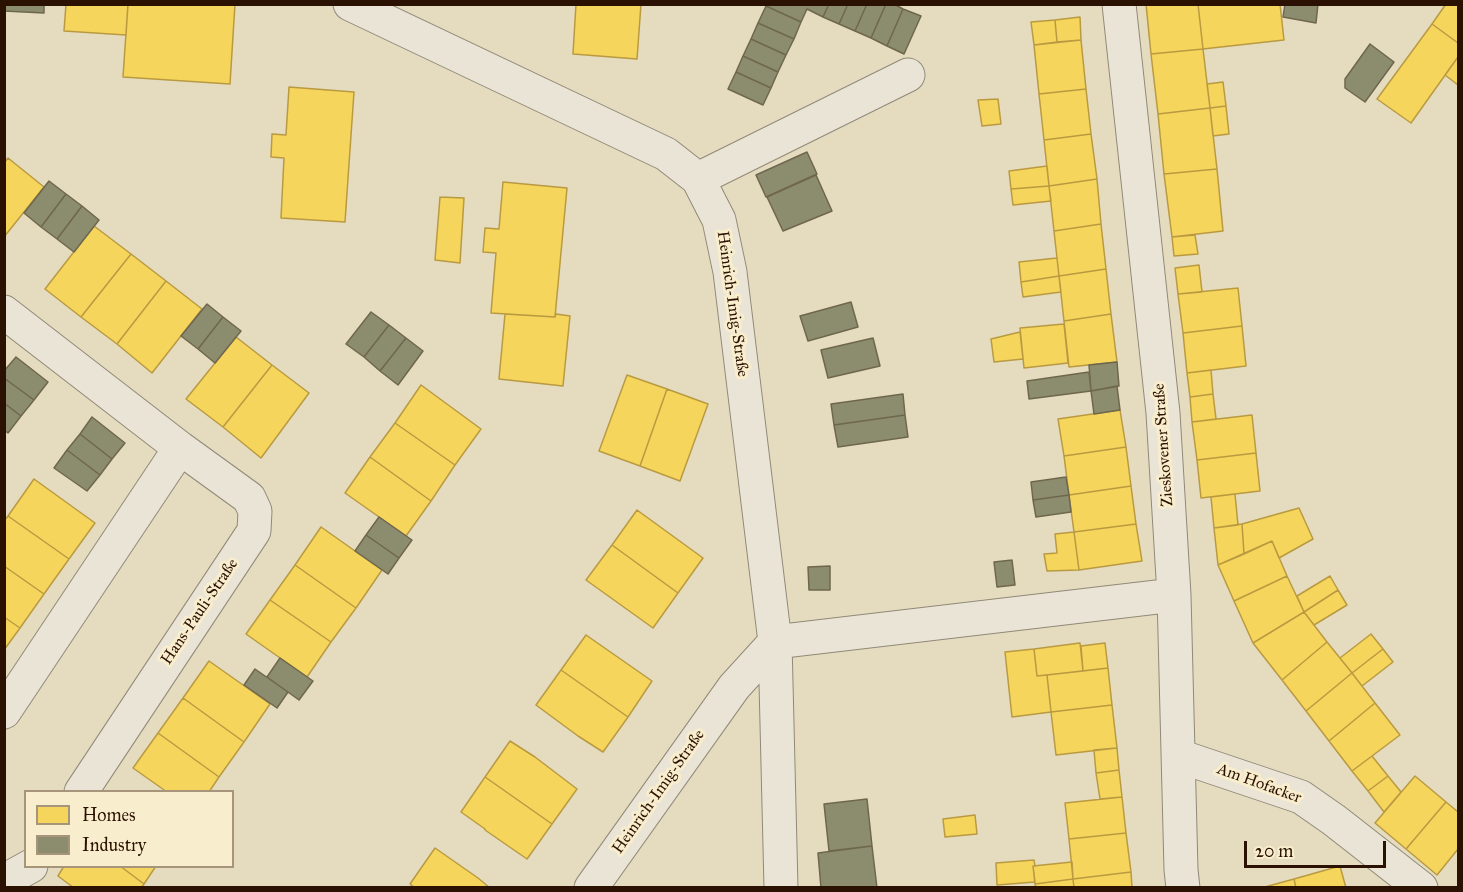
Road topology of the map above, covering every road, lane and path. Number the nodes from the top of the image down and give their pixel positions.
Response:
1 (350, 4) edge
2 (1119, 4) edge
3 (908, 75) dead end
4 (698, 179) junction
5 (4, 312) edge
6 (180, 448) junction
7 (1174, 595) junction
8 (774, 642) junction
9 (4, 712) edge
10 (1179, 756) junction
11 (82, 790) edge
12 (29, 868) edge
13 (4, 881) edge
14 (591, 888) edge
15 (781, 888) edge
16 (1183, 888) edge
17 (1420, 888) edge

1 - 4 street, Heinrich-Imig-Straße
2 - 7 street, Zieskovener Straße
3 - 4 street
4 - 8 street, Heinrich-Imig-Straße
5 - 6 street, Hans-Pauli-Straße
6 - 9 street
6 - 11 street, Hans-Pauli-Straße
7 - 8 street
7 - 10 street, Zieskovener Straße
8 - 14 street, Heinrich-Imig-Straße
8 - 15 street
10 - 16 street, Zieskovener Straße
10 - 17 street, Am Hofacker
12 - 13 street

